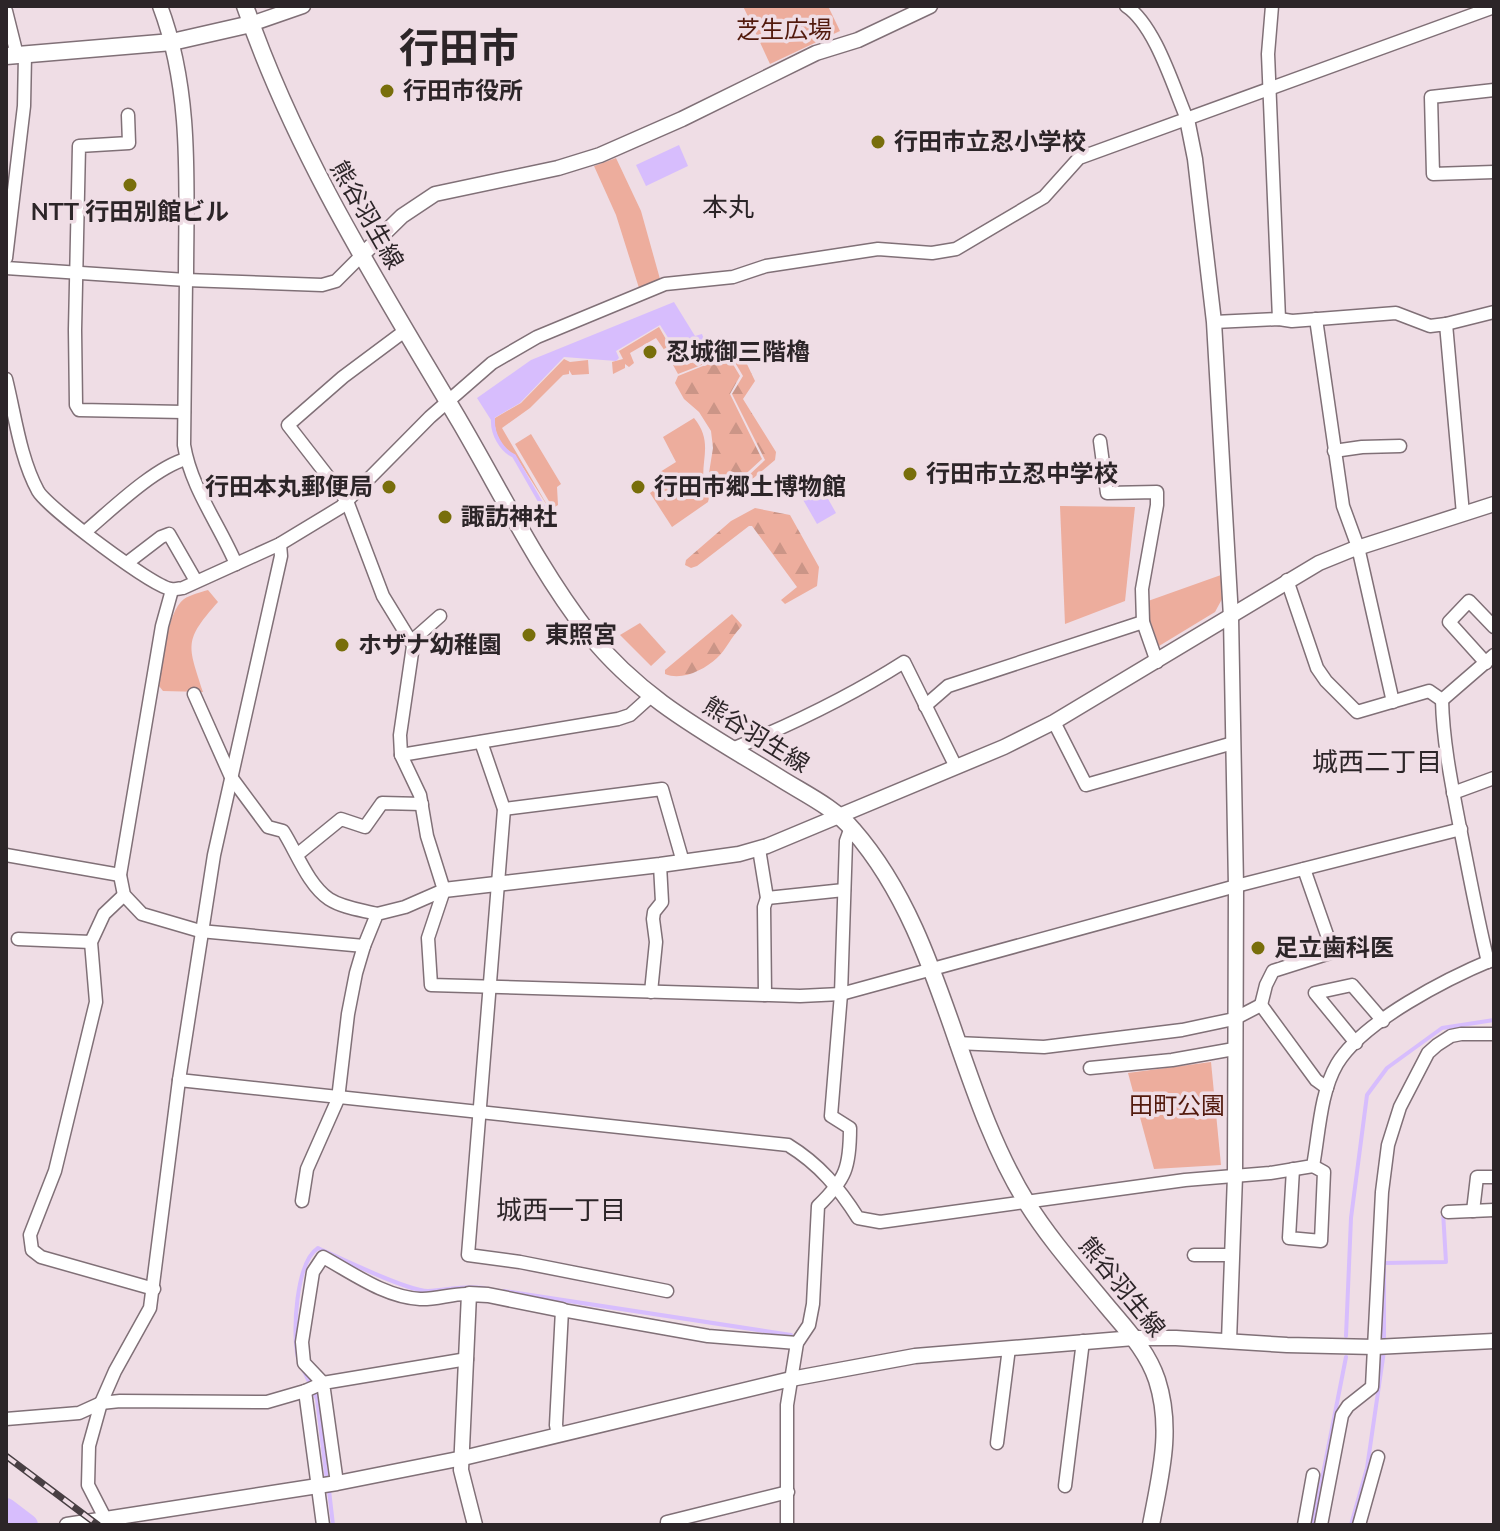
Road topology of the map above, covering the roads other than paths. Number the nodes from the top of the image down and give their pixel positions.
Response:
1 (160, 6) edge
2 (245, 6) edge
3 (303, 6) edge
4 (930, 6) edge
5 (1126, 6) edge
6 (1272, 6) edge
7 (1494, 7) edge
8 (6, 11) edge
9 (251, 24) junction
10 (172, 42) junction
11 (16, 55) edge
12 (1270, 87) junction
13 (1494, 90) edge
14 (128, 115) dead end
15 (1187, 119) junction
16 (1494, 172) edge
17 (362, 255) junction
18 (6, 258) edge
19 (6, 268) edge
20 (75, 273) junction
21 (186, 280) junction
22 (1494, 312) edge
23 (1279, 319) junction
24 (1316, 319) junction
25 (1214, 322) junction
26 (1446, 324) junction
27 (406, 330) junction
28 (6, 379) edge
29 (447, 401) junction
30 (184, 412) junction
31 (1100, 441) dead end
32 (1400, 446) dead end
33 (1334, 451) junction
34 (186, 459) junction
35 (347, 501) junction
36 (1494, 504) edge
37 (1463, 514) junction
38 (85, 532) junction
39 (280, 544) junction
40 (1358, 547) junction
41 (127, 563) junction
42 (236, 564) junction
43 (1287, 580) junction
44 (196, 581) junction
45 (172, 590) junction
46 (440, 616) dead end
47 (1231, 617) junction
48 (1143, 622) junction
49 (1494, 627) edge
50 (413, 645) junction
51 (1490, 659) edge
52 (1157, 662) junction
53 (194, 694) dead end
54 (650, 697) junction
55 (1442, 700) junction
56 (1393, 702) junction
57 (925, 706) junction
58 (1054, 722) junction
59 (481, 742) junction
60 (1233, 743) junction
61 (732, 749) junction
62 (401, 755) junction
63 (956, 767) junction
64 (231, 777) junction
65 (1494, 778) edge
66 (1453, 793) junction
67 (422, 804) junction
68 (504, 809) junction
69 (837, 815) junction
70 (851, 827) junction
71 (1461, 829) junction
72 (759, 849) junction
73 (298, 854) junction
74 (6, 855) edge
75 (683, 862) junction
76 (660, 865) junction
77 (1304, 869) junction
78 (120, 875) junction
79 (497, 884) junction
80 (1236, 886) junction
81 (444, 890) junction
82 (844, 890) junction
83 (124, 895) junction
84 (767, 898) junction
85 (377, 914) junction
86 (200, 931) junction
87 (18, 939) dead end
88 (91, 942) junction
89 (364, 946) junction
90 (1491, 961) edge
91 (930, 968) junction
92 (489, 987) junction
93 (651, 992) junction
94 (841, 994) junction
95 (765, 995) junction
96 (1261, 1005) junction
97 (1234, 1019) junction
98 (1383, 1021) junction
99 (1494, 1034) edge
100 (956, 1043) junction
101 (1356, 1043) junction
102 (1234, 1049) junction
103 (1090, 1068) dead end
104 (179, 1080) junction
105 (1327, 1088) junction
106 (338, 1099) junction
107 (480, 1111) junction
108 (1313, 1166) junction
109 (1293, 1169) junction
110 (1235, 1176) junction
111 (1494, 1177) edge
112 (838, 1187) junction
113 (302, 1201) dead end
114 (1027, 1202) junction
115 (1494, 1210) edge
116 (1473, 1211) junction
117 (1448, 1212) dead end
118 (1194, 1255) dead end
119 (1232, 1255) junction
120 (154, 1289) junction
121 (667, 1291) dead end
122 (469, 1294) junction
123 (562, 1310) junction
124 (1134, 1338) junction
125 (1083, 1341) junction
126 (1229, 1341) junction
127 (1494, 1341) edge
128 (797, 1343) junction
129 (1381, 1347) junction
130 (1009, 1348) junction
131 (467, 1359) junction
132 (791, 1379) junction
133 (323, 1383) junction
134 (305, 1391) junction
135 (101, 1403) junction
136 (6, 1419) edge
137 (558, 1435) junction
138 (997, 1443) dead end
139 (1378, 1457) dead end
140 (463, 1458) junction
141 (1313, 1475) dead end
142 (337, 1483) junction
143 (1065, 1486) dead end
144 (318, 1487) junction
145 (788, 1492) junction
146 (105, 1518) junction
147 (134, 1520) edge
148 (663, 1524) edge
149 (68, 1525) edge
150 (323, 1525) edge
151 (475, 1525) edge
152 (787, 1525) edge
153 (1151, 1525) edge
154 (1304, 1525) edge
155 (1321, 1525) edge
156 (1359, 1525) edge

1 - 10 street
2 - 9 main road, 熊谷羽生線
3 - 9 street
4 - 17 street
5 - 15 street
6 - 12 street
7 - 12 street
8 - 11 street
9 - 10 main road
9 - 17 main road, 熊谷羽生線
10 - 11 main road
10 - 21 street
11 - 18 street
12 - 15 street
12 - 23 street
13 - 16 street
14 - 20 street
15 - 25 street
15 - 29 street
17 - 21 street
17 - 27 main road, 熊谷羽生線
19 - 20 street
20 - 21 street
20 - 30 street
21 - 30 street
22 - 26 street
23 - 24 street
23 - 25 street
24 - 26 street
24 - 33 street
25 - 47 street
26 - 37 street
27 - 29 main road, 熊谷羽生線
27 - 35 street
28 - 38 street
29 - 35 street
29 - 54 main road, 熊谷羽生線
30 - 34 street
31 - 48 street
32 - 33 street
33 - 40 street
34 - 38 street
34 - 42 street
35 - 39 street
35 - 50 street
36 - 37 street
37 - 40 street
38 - 41 street
39 - 42 street
39 - 64 street
40 - 43 street
40 - 56 street
41 - 44 street
41 - 45 street
42 - 44 street
43 - 47 street
43 - 56 street
44 - 45 street
45 - 78 street
46 - 50 street
47 - 52 street
47 - 60 street
48 - 52 street
48 - 57 street
49 - 51 street
50 - 62 street
51 - 55 street
52 - 58 street
53 - 64 street
54 - 59 street
54 - 61 main road, 熊谷羽生線
55 - 56 street
55 - 66 street
57 - 61 street
57 - 63 street
58 - 60 street
58 - 63 street
59 - 62 street
59 - 68 street
60 - 80 street
61 - 69 main road, 熊谷羽生線
62 - 67 street
63 - 69 street
64 - 73 street
64 - 86 street
65 - 66 street
66 - 71 street
67 - 73 street
67 - 81 street
68 - 75 street
68 - 79 street
69 - 70 main road, 熊谷羽生線
69 - 72 street
70 - 82 street
70 - 91 main road, 熊谷羽生線
71 - 77 street
71 - 90 street
72 - 75 street
72 - 84 street
73 - 85 street
74 - 78 street
75 - 76 street
76 - 79 street
76 - 93 street
77 - 80 street
77 - 96 street
78 - 83 street
79 - 81 street
79 - 92 street
80 - 91 street
80 - 97 street
81 - 85 street
81 - 92 street
82 - 84 street
82 - 94 street
83 - 86 street
83 - 88 street
84 - 95 street
85 - 89 street
86 - 89 street
86 - 104 street
87 - 88 street
88 - 120 street
89 - 106 street
90 - 98 street
91 - 94 street
91 - 100 main road, 熊谷羽生線
92 - 93 street
92 - 107 street
93 - 95 street
94 - 95 street
94 - 112 street
96 - 97 street
96 - 105 street
97 - 100 street
97 - 102 street
98 - 101 street
98 - 101 street
99 - 129 street
100 - 114 main road, 熊谷羽生線
101 - 105 street
102 - 103 street
102 - 110 street
104 - 106 street
104 - 120 street
105 - 108 street
106 - 107 street
106 - 113 street
107 - 112 street
107 - 121 street
108 - 109 street
108 - 109 street
109 - 110 street
110 - 114 street
110 - 119 street
111 - 116 street
112 - 114 street
112 - 128 street
114 - 124 main road, 熊谷羽生線
115 - 116 street
116 - 117 street
118 - 119 street
119 - 126 street
120 - 135 street
122 - 123 street
122 - 131 street
122 - 133 street
123 - 128 street
123 - 137 street
124 - 125 street
124 - 126 street
124 - 153 main road, 熊谷羽生線
125 - 130 street
125 - 143 street
126 - 129 street
127 - 129 street
128 - 132 street
129 - 155 street
130 - 132 street
130 - 138 street
131 - 133 street
131 - 140 street
132 - 137 street
132 - 145 street
133 - 134 street
133 - 142 street
134 - 135 street
134 - 144 street
135 - 136 street
135 - 146 street
137 - 140 street
139 - 156 street
140 - 142 street
140 - 151 street
141 - 154 street
142 - 144 street
144 - 147 street
144 - 150 street
145 - 148 street
145 - 152 street
146 - 147 street
146 - 149 street

